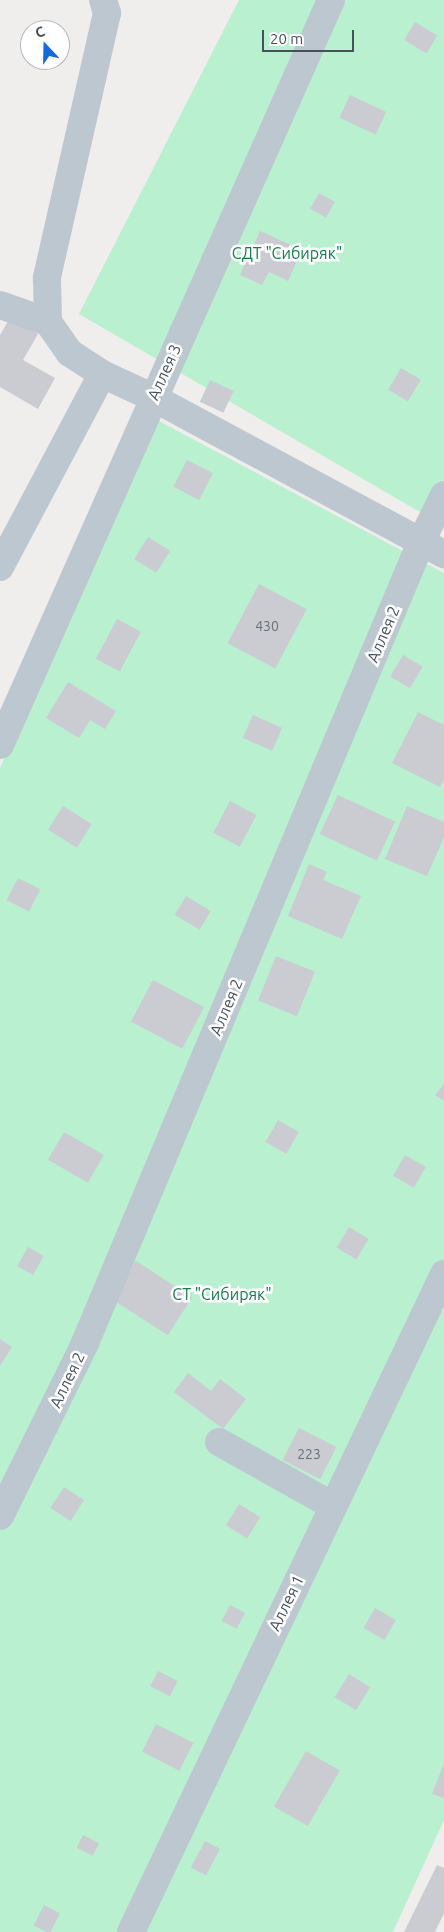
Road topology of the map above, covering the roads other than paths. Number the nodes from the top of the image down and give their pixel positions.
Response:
1 (331, 0) edge
2 (109, 4) edge
3 (0, 305) edge
4 (48, 322) junction
5 (102, 374) junction
6 (152, 397) junction
7 (444, 495) edge
8 (433, 548) edge
9 (0, 567) edge
10 (0, 745) edge
11 (444, 1274) edge
12 (219, 1442) dead end
13 (333, 1506) junction
14 (0, 1516) edge
15 (131, 1932) edge

1 - 6 street, Аллея 3
2 - 4 street
3 - 4 street
4 - 5 street
5 - 6 street
5 - 9 street
6 - 8 street
6 - 10 street, Аллея 3
7 - 8 street, Аллея 2
8 - 14 street, Аллея 2
11 - 13 street, Аллея 1
12 - 13 street
13 - 15 street, Аллея 1

